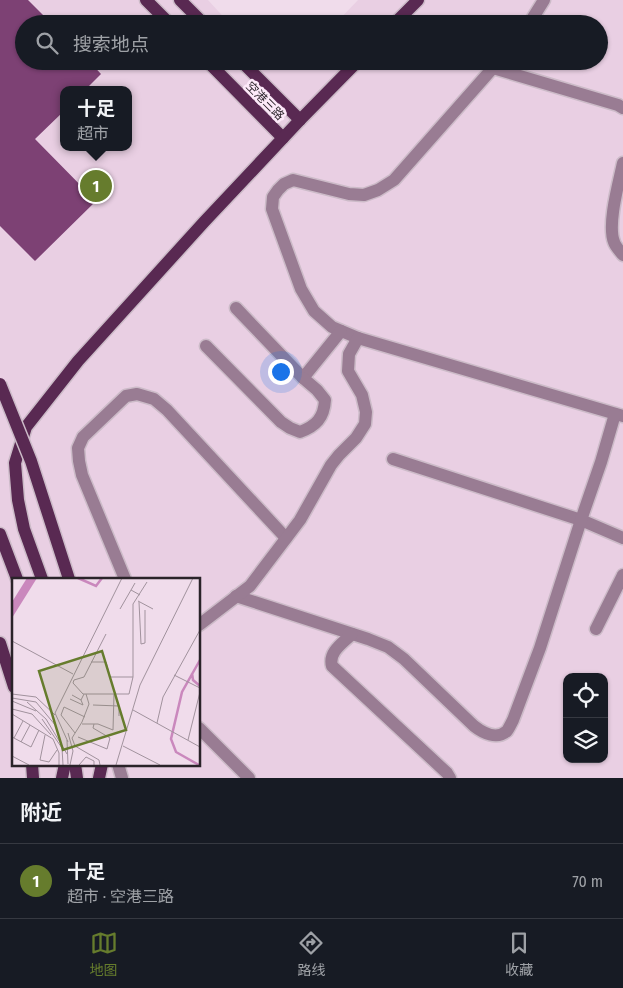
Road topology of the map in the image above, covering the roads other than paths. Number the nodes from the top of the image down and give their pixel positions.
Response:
1 (146, 0) edge
2 (180, 0) edge
3 (418, 0) edge
4 (544, 0) edge
5 (161, 15) edge
6 (195, 15) edge
7 (403, 15) edge
8 (535, 15) edge
9 (216, 70) edge
10 (250, 70) edge
11 (349, 70) edge
12 (492, 70) edge
13 (511, 70) edge
14 (623, 108) edge
15 (300, 120) junction
16 (283, 138) junction
17 (623, 163) edge
18 (623, 255) edge
19 (236, 308) dead end
20 (341, 331) junction
21 (358, 338) junction
22 (206, 346) dead end
23 (303, 378) junction
24 (0, 384) edge
25 (619, 415) edge
26 (393, 459) dead end
27 (581, 520) junction
28 (0, 534) edge
29 (286, 538) junction
30 (623, 538) edge
31 (623, 575) edge
32 (17, 578) edge
33 (42, 578) edge
34 (69, 578) edge
35 (125, 578) edge
36 (236, 596) junction
37 (200, 624) edge
38 (596, 629) dead end
39 (352, 634) junction
40 (0, 643) edge
41 (12, 681) edge
42 (200, 729) edge
43 (249, 778) edge
44 (450, 778) edge

1 - 5 main road
2 - 6 main road
3 - 7 main road
4 - 8 lane
9 - 16 main road, 空港三路
10 - 15 main road, 空港三路
11 - 15 main road
12 - 20 lane
13 - 14 lane
15 - 16 main road
16 - 33 main road
17 - 18 lane
19 - 23 lane
20 - 21 lane
20 - 23 lane
21 - 25 lane
21 - 29 lane
22 - 23 lane
24 - 34 main road, bridge
25 - 27 lane
26 - 27 lane
27 - 30 lane
27 - 39 lane
28 - 32 main road
29 - 35 lane
29 - 36 lane
31 - 38 lane
36 - 37 lane
36 - 39 lane
39 - 44 lane
40 - 41 main road
42 - 43 lane

